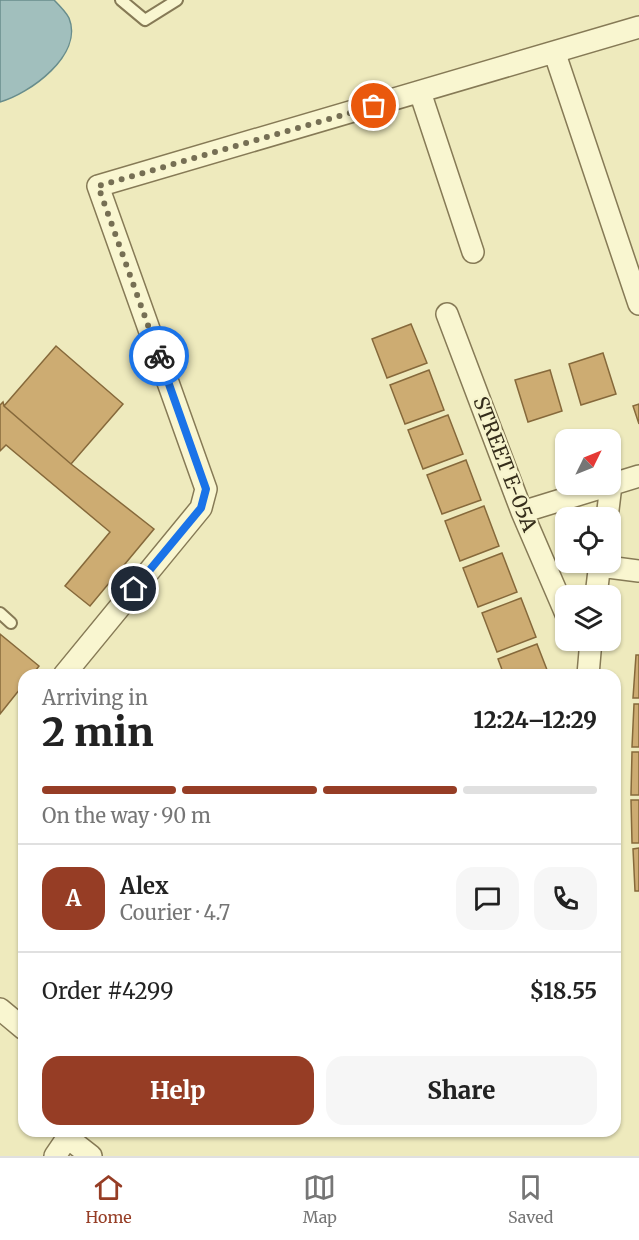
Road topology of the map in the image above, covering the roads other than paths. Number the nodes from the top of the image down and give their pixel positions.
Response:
1 (121, 0) edge
2 (177, 0) edge
3 (639, 27) edge
4 (555, 54) junction
5 (420, 92) junction
6 (473, 252) dead end
7 (639, 304) edge
8 (447, 314) dead end
9 (639, 476) edge
10 (621, 482) edge
11 (578, 495) edge
12 (522, 512) junction
13 (621, 568) edge
14 (639, 572) edge
15 (555, 588) edge
16 (0, 613) edge
17 (11, 623) dead end
18 (581, 651) edge
19 (590, 651) edge
20 (69, 669) edge
21 (588, 669) edge
22 (588, 669) edge
23 (0, 1009) edge
24 (18, 1024) edge
25 (69, 1137) edge
26 (72, 1137) edge
27 (55, 1156) edge
28 (91, 1156) edge

1 - 2 lane
3 - 4 street
4 - 5 street
4 - 7 street
5 - 6 street
5 - 20 street
8 - 12 street, STREET E-05A
9 - 10 street
11 - 12 street
12 - 15 street, STREET E-05A
13 - 14 street
16 - 17 lane
18 - 21 street
19 - 22 street
23 - 24 street
25 - 27 street
26 - 28 street

